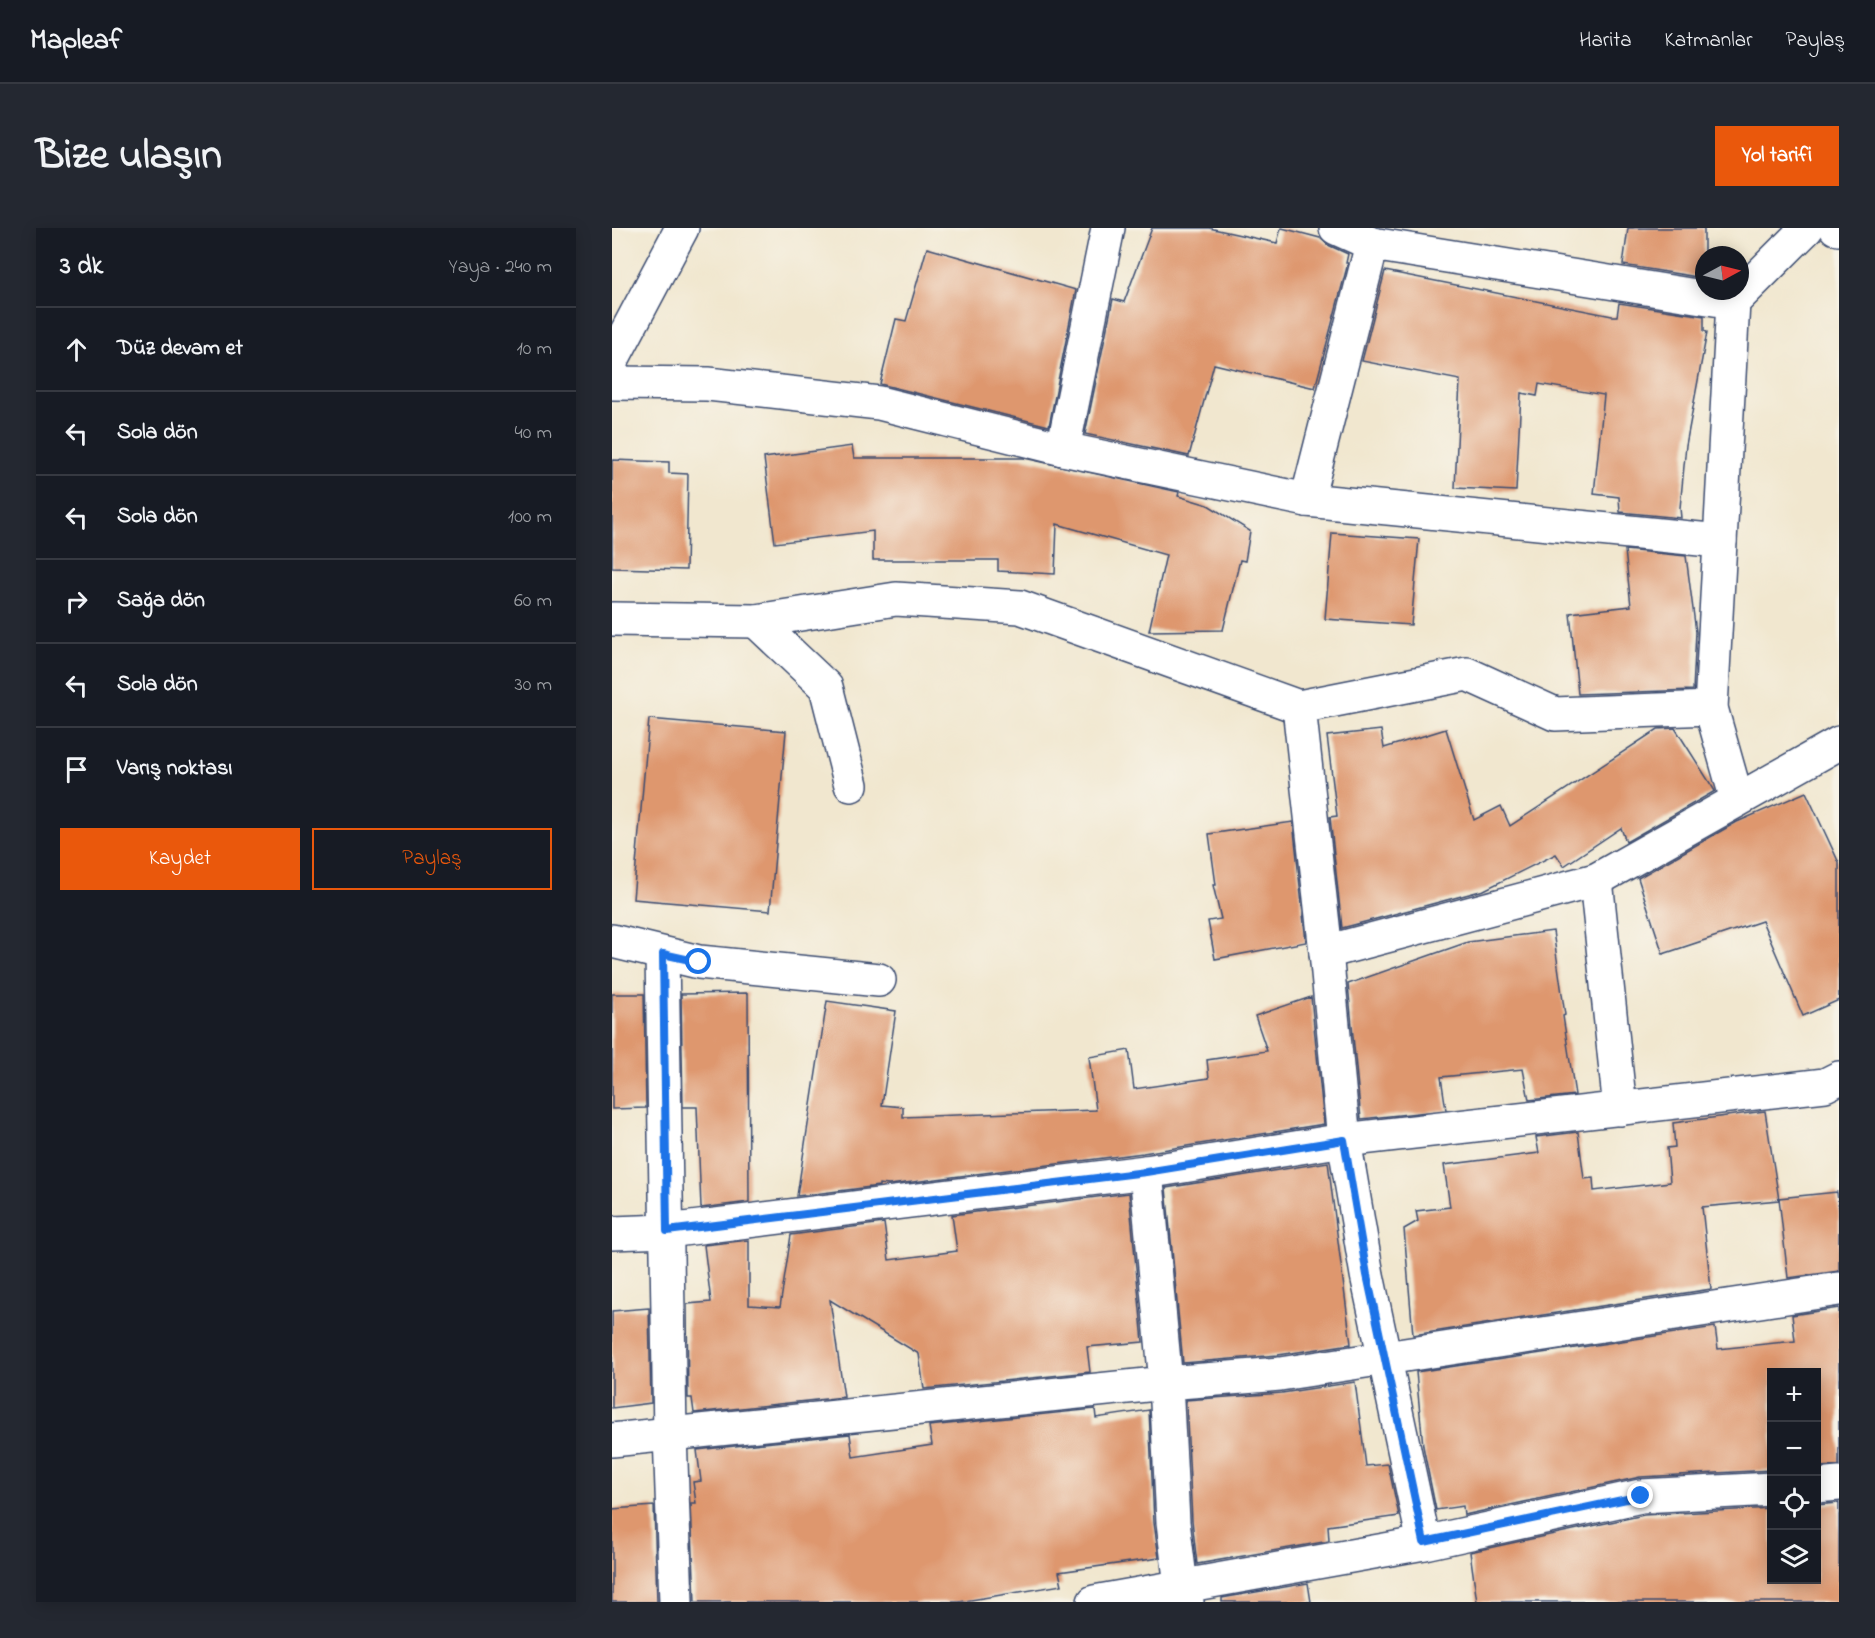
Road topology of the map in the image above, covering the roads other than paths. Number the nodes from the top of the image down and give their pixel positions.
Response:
1 (682, 228) edge
2 (1108, 228) edge
3 (1336, 228) edge
4 (1807, 228) edge
5 (1372, 244) junction
6 (1733, 302) junction
7 (612, 360) edge
8 (612, 383) edge
9 (1064, 449) junction
10 (1307, 500) junction
11 (1720, 541) junction
12 (612, 619) edge
13 (756, 621) junction
14 (1299, 707) junction
15 (1711, 708) junction
16 (1839, 743) edge
17 (851, 785) dead end
18 (1737, 800) junction
19 (1596, 880) junction
20 (612, 941) edge
21 (1326, 952) junction
22 (663, 954) junction
23 (879, 980) dead end
24 (1839, 1078) edge
25 (1620, 1109) junction
26 (1344, 1140) junction
27 (1146, 1172) junction
28 (667, 1231) junction
29 (612, 1233) edge
30 (1839, 1289) edge
31 (1384, 1359) junction
32 (1166, 1383) junction
33 (670, 1434) junction
34 (612, 1440) edge
35 (1839, 1484) edge
36 (1821, 1486) edge
37 (1767, 1489) edge
38 (1424, 1542) junction
39 (1184, 1594) edge
40 (676, 1602) edge
41 (1094, 1602) edge

1 - 7 street
2 - 9 street
3 - 5 street
4 - 6 street
5 - 6 street
5 - 10 street
6 - 11 street
8 - 9 street
9 - 10 street
10 - 11 street
11 - 15 street
12 - 13 street
13 - 14 street
13 - 17 street
14 - 15 street
14 - 21 street
15 - 18 street
16 - 18 street
18 - 19 street
19 - 21 street
19 - 25 street
20 - 22 street
21 - 26 street
22 - 23 street
22 - 28 street
24 - 25 street
25 - 26 street
26 - 27 street
26 - 31 street
27 - 28 street
27 - 32 street
28 - 29 street
28 - 33 street
30 - 31 street
31 - 32 street
31 - 38 street
32 - 33 street
32 - 39 street
33 - 34 street
33 - 40 street
35 - 36 street
37 - 38 street
38 - 39 street
39 - 41 street

